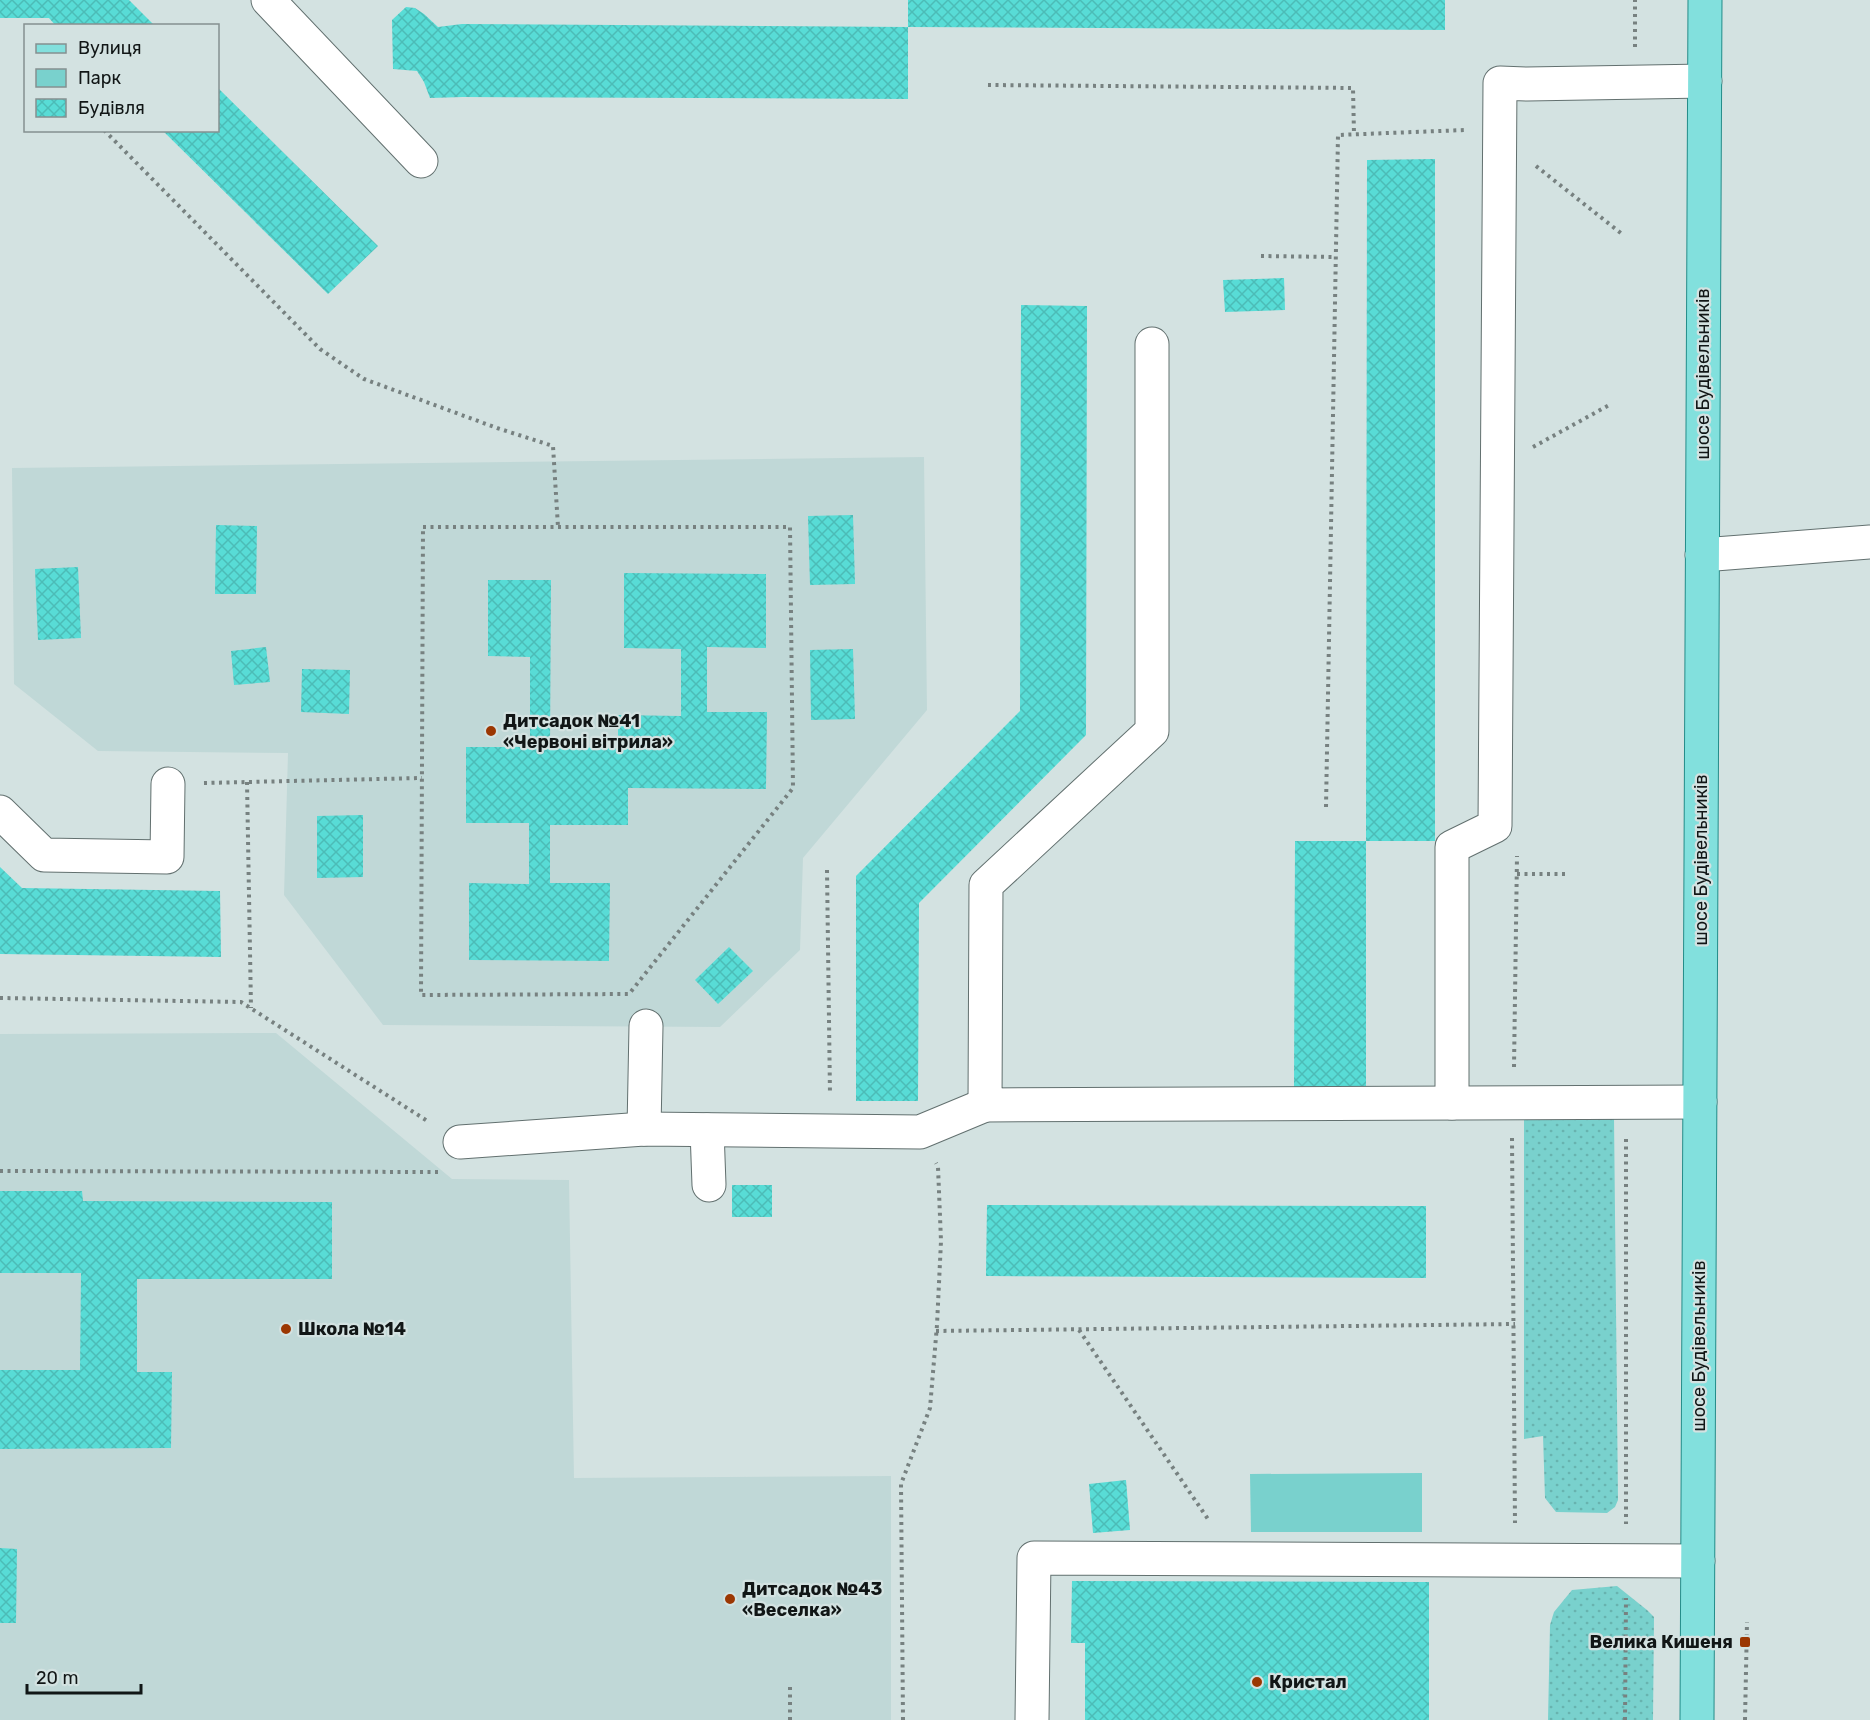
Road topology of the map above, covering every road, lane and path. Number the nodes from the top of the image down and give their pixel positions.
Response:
1 (268, 0) edge
2 (1635, 0) edge
3 (1705, 0) edge
4 (1704, 81) junction
5 (1634, 82) junction
6 (988, 85) dead end
7 (1499, 129) junction
8 (106, 132) edge
9 (1354, 134) junction
10 (421, 161) dead end
11 (1534, 165) dead end
12 (1622, 234) dead end
13 (1261, 256) dead end
14 (1336, 257) junction
15 (1152, 344) dead end
16 (1611, 404) dead end
17 (1532, 447) dead end
18 (558, 527) junction
19 (1870, 542) edge
20 (1702, 555) junction
21 (422, 778) junction
22 (247, 782) junction
23 (168, 784) joint
24 (1326, 807) dead end
25 (0, 812) edge
26 (827, 870) dead end
27 (1516, 874) dead end
28 (1566, 874) dead end
29 (0, 998) edge
30 (251, 1008) junction
31 (645, 1026) dead end
32 (1626, 1102) junction
33 (1700, 1102) junction
34 (1452, 1103) junction
35 (985, 1105) junction
36 (644, 1129) junction
37 (707, 1130) junction
38 (831, 1131) junction
39 (920, 1132) junction
40 (460, 1142) junction
41 (0, 1171) edge
42 (709, 1185) dead end
43 (1515, 1324) dead end
44 (1079, 1329) junction
45 (936, 1331) junction
46 (1235, 1559) junction
47 (1626, 1561) junction
48 (1698, 1561) junction
49 (1747, 1622) dead end
50 (790, 1687) dead end
51 (790, 1720) edge
52 (903, 1720) edge
53 (1032, 1720) edge
54 (1625, 1720) edge
55 (1697, 1720) edge
56 (1745, 1720) edge

1 - 10 lane
2 - 5 path
3 - 4 main road, шосе Будівельників
4 - 5 lane
4 - 20 main road, шосе Будівельників
5 - 7 lane
6 - 9 path
7 - 9 path
7 - 34 lane
8 - 18 path
9 - 14 path
11 - 12 path
13 - 14 path
14 - 24 path
15 - 35 lane
16 - 17 path
18 - 21 path
18 - 21 path
19 - 20 lane
20 - 33 main road, шосе Будівельників
21 - 22 path
22 - 23 path
22 - 30 path
23 - 25 lane
26 - 38 path
27 - 28 path
29 - 30 path
30 - 40 path
31 - 36 lane
32 - 33 lane
32 - 34 lane
32 - 47 path
33 - 48 main road, шосе Будівельників
34 - 35 lane
35 - 39 lane
36 - 37 lane
36 - 40 lane
37 - 38 lane
37 - 42 lane
38 - 39 lane
39 - 45 path
40 - 41 path
43 - 44 path
44 - 45 path
44 - 46 path
45 - 52 path
46 - 47 lane
46 - 53 lane
47 - 48 lane
47 - 54 path
48 - 55 main road, шосе Будівельників
49 - 56 path
50 - 51 path

